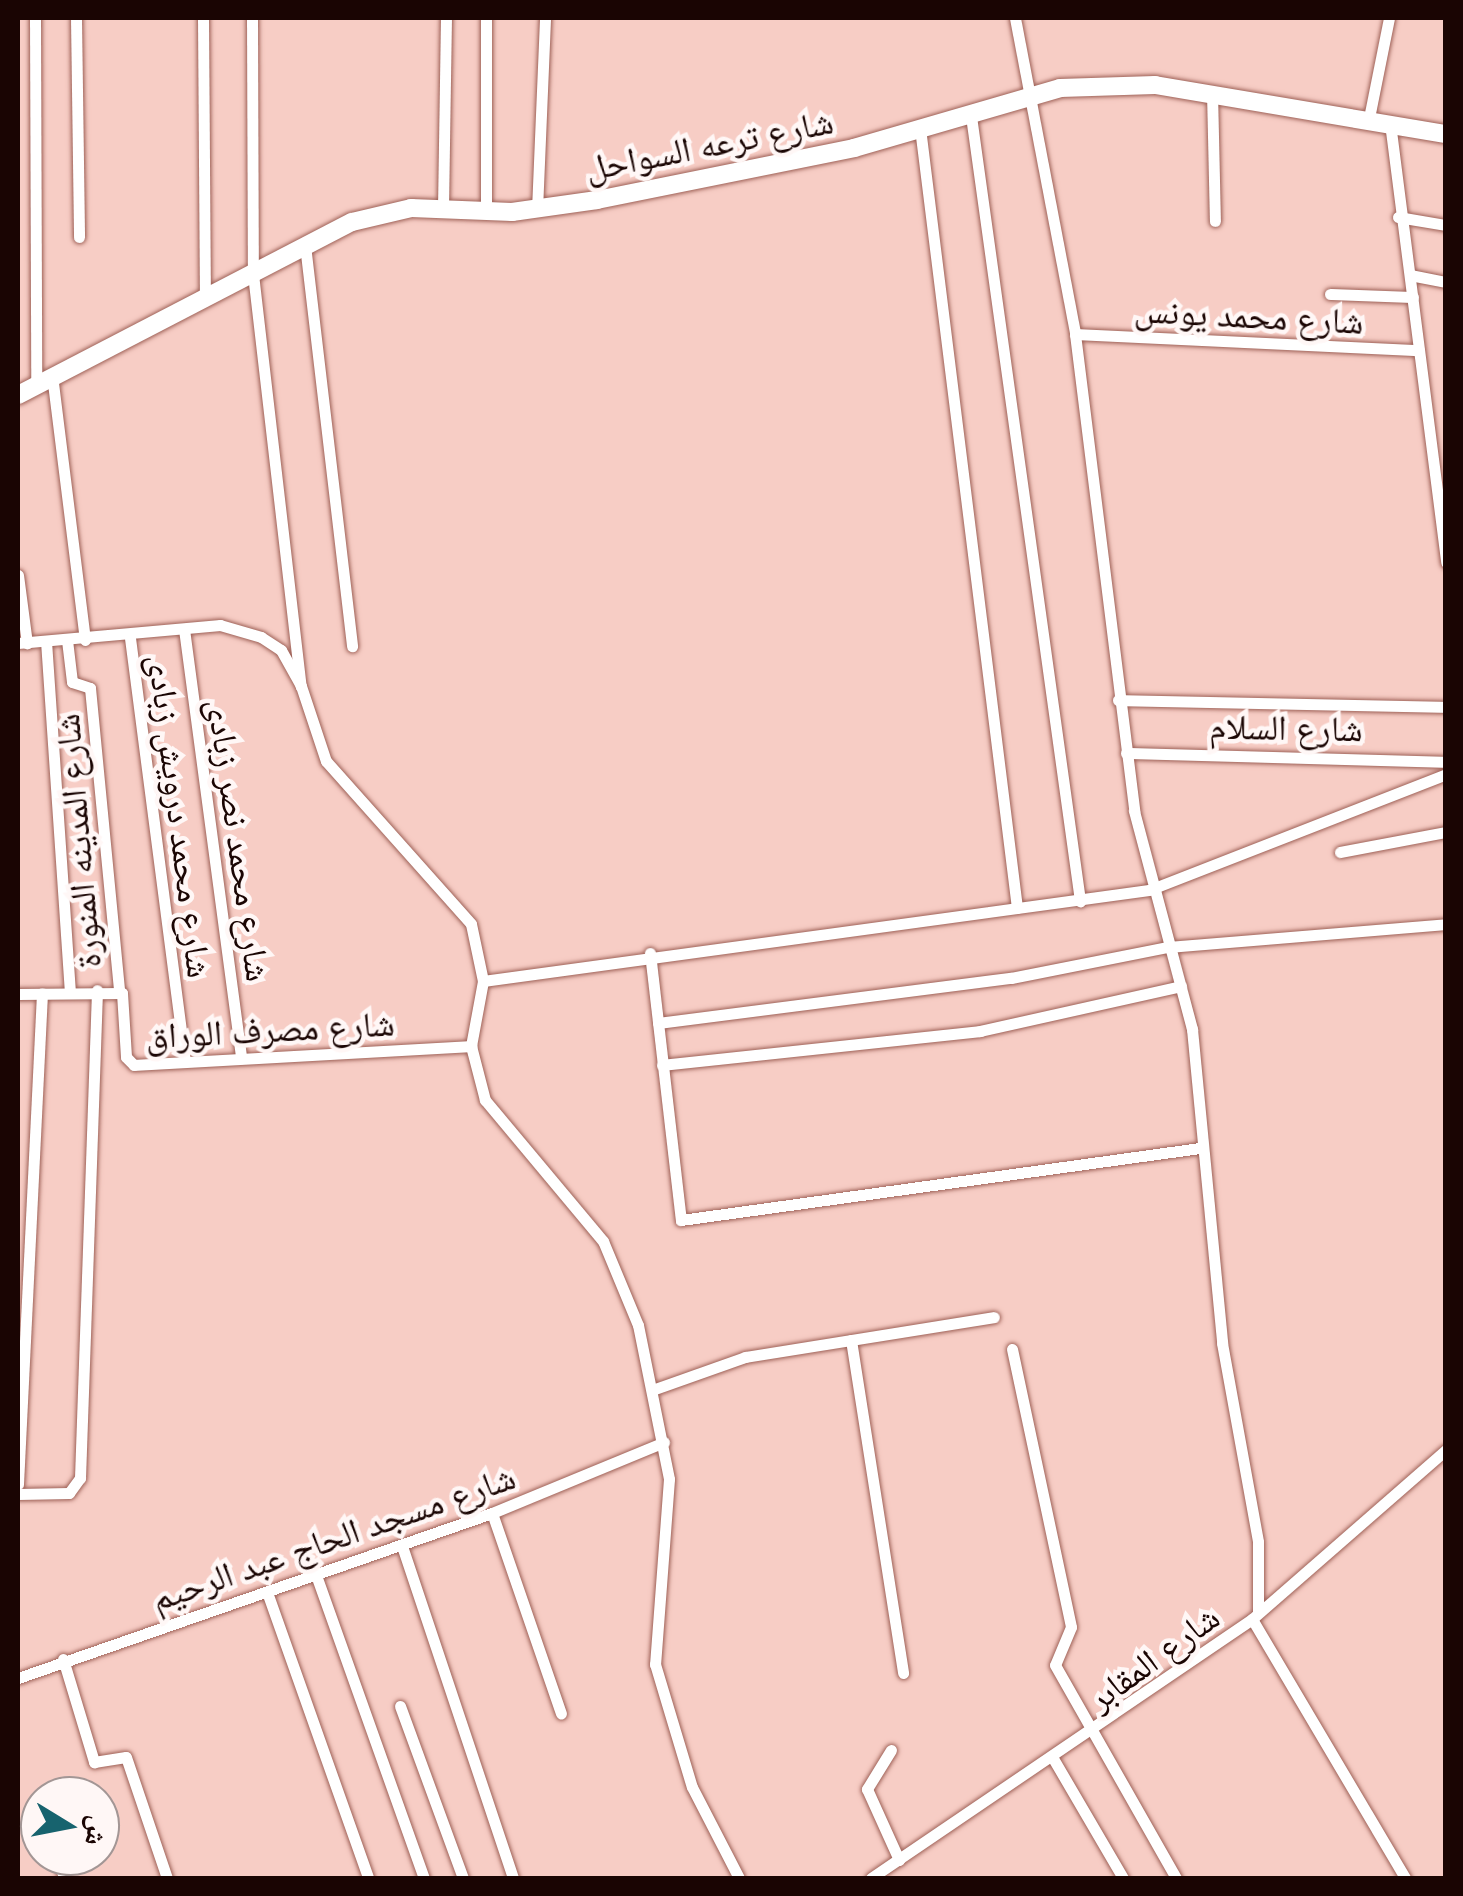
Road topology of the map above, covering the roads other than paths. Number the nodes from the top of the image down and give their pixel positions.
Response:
1 (34, 18) edge
2 (76, 18) edge
3 (203, 18) edge
4 (252, 18) edge
5 (446, 18) edge
6 (486, 18) edge
7 (546, 18) edge
8 (1015, 18) edge
9 (1390, 18) edge
10 (1212, 92) junction
11 (1031, 98) junction
12 (972, 116) junction
13 (1368, 118) junction
14 (1390, 123) junction
15 (920, 128) junction
16 (1446, 134) edge
17 (444, 208) junction
18 (537, 210) junction
19 (486, 212) junction
20 (1398, 217) junction
21 (1215, 222) dead end
22 (1446, 225) edge
23 (79, 237) dead end
24 (305, 245) junction
25 (253, 274) junction
26 (1410, 275) junction
27 (1446, 282) edge
28 (1330, 294) dead end
29 (1413, 297) junction
30 (205, 299) junction
31 (1075, 334) junction
32 (1419, 350) junction
33 (44, 380) junction
34 (18, 396) edge
35 (1440, 456) edge
36 (1441, 483) edge
37 (1444, 529) edge
38 (1446, 562) edge
39 (18, 575) edge
40 (184, 629) junction
41 (130, 638) junction
42 (46, 640) junction
43 (66, 640) junction
44 (85, 640) junction
45 (22, 643) edge
46 (352, 646) dead end
47 (300, 686) junction
48 (1118, 700) junction
49 (1446, 708) edge
50 (1126, 753) junction
51 (1446, 762) edge
52 (1446, 774) edge
53 (1446, 832) edge
54 (1340, 852) dead end
55 (1149, 890) junction
56 (1080, 901) junction
57 (1018, 908) junction
58 (1446, 924) edge
59 (1168, 947) junction
60 (650, 952) junction
61 (483, 982) junction
62 (1181, 986) junction
63 (97, 990) junction
64 (119, 990) junction
65 (70, 991) junction
66 (18, 994) edge
67 (42, 994) junction
68 (658, 1023) junction
69 (471, 1046) junction
70 (241, 1058) junction
71 (185, 1060) junction
72 (662, 1065) junction
73 (1200, 1148) junction
74 (994, 1317) dead end
75 (851, 1340) junction
76 (1012, 1348) dead end
77 (652, 1390) junction
78 (664, 1442) junction
79 (1446, 1450) edge
80 (18, 1484) edge
81 (18, 1494) edge
82 (492, 1513) junction
83 (402, 1546) junction
84 (316, 1575) junction
85 (267, 1592) junction
86 (1255, 1616) junction
87 (63, 1658) junction
88 (903, 1673) dead end
89 (19, 1676) edge
90 (400, 1706) dead end
91 (561, 1713) dead end
92 (1096, 1733) junction
93 (891, 1750) dead end
94 (1054, 1760) junction
95 (899, 1860) junction
96 (167, 1878) edge
97 (368, 1878) edge
98 (424, 1878) edge
99 (463, 1878) edge
100 (514, 1878) edge
101 (739, 1878) edge
102 (871, 1878) edge
103 (1123, 1878) edge
104 (1176, 1878) edge
105 (1405, 1878) edge

1 - 33 street
2 - 23 street
3 - 30 street
4 - 25 street
5 - 17 street
6 - 19 street
7 - 18 street
8 - 11 street
9 - 13 street
10 - 11 main road, شارع ترعه السواحل
10 - 13 main road, شارع ترعه السواحل
10 - 21 street
11 - 12 main road, شارع ترعه السواحل
11 - 31 street
12 - 15 main road, شارع ترعه السواحل
12 - 56 street
13 - 14 main road, شارع ترعه السواحل
14 - 16 main road, شارع ترعه السواحل
14 - 20 street
15 - 18 main road, شارع ترعه السواحل
15 - 57 street
17 - 19 main road, شارع ترعه السواحل
17 - 24 main road, شارع ترعه السواحل
18 - 19 main road, شارع ترعه السواحل
20 - 22 street
20 - 26 street
24 - 25 main road, شارع ترعه السواحل
24 - 46 street
25 - 30 main road, شارع ترعه السواحل
25 - 47 street
26 - 27 street
26 - 29 street
28 - 29 street
29 - 32 street
30 - 33 main road, شارع ترعه السواحل
31 - 32 street, شارع محمد يونس
31 - 48 street
32 - 35 street
33 - 34 main road, شارع ترعه السواحل
33 - 44 street
35 - 36 street
36 - 37 street
37 - 38 street
39 - 45 street
40 - 41 street
40 - 47 street
40 - 70 street, شارع محمد نصر زبادى
41 - 44 street
41 - 71 street, شارع محمد درويش زبادى
42 - 43 street
42 - 45 street
42 - 65 street
43 - 44 street
43 - 64 street, شارع المدينه المنورة
47 - 61 street
48 - 49 street
48 - 50 street
50 - 51 street, شارع السلام
50 - 55 street
52 - 55 street
53 - 54 street
55 - 56 street
55 - 59 street
56 - 57 street
57 - 60 street
58 - 59 street
59 - 62 street
59 - 68 street
60 - 61 street
60 - 68 street
61 - 69 street
62 - 72 street
62 - 73 street
63 - 64 street, شارع مصرف الوراق
63 - 65 street, شارع مصرف الوراق
63 - 81 street
64 - 71 street, شارع مصرف الوراق
65 - 67 street, شارع مصرف الوراق
66 - 67 street, شارع مصرف الوراق
67 - 80 street
68 - 72 street
69 - 70 street, شارع مصرف الوراق
69 - 77 street
70 - 71 street, شارع مصرف الوراق
72 - 73 street
73 - 86 street
74 - 75 street
75 - 77 street
75 - 88 street
76 - 92 street
77 - 78 street
78 - 82 street, شارع مسجد الحاج عبد الرحيم
78 - 101 street
79 - 86 street, شارع المقابر
82 - 83 street, شارع مسجد الحاج عبد الرحيم
82 - 91 street
83 - 84 street, شارع مسجد الحاج عبد الرحيم
83 - 100 street
84 - 85 street, شارع مسجد الحاج عبد الرحيم
84 - 98 street
85 - 87 street, شارع مسجد الحاج عبد الرحيم
85 - 97 street
86 - 92 street, شارع المقابر
86 - 105 street
87 - 89 street, شارع مسجد الحاج عبد الرحيم
87 - 96 street
90 - 99 street
92 - 94 street, شارع المقابر
92 - 104 street
93 - 95 street
94 - 95 street, شارع المقابر
94 - 103 street
95 - 102 street, شارع المقابر

